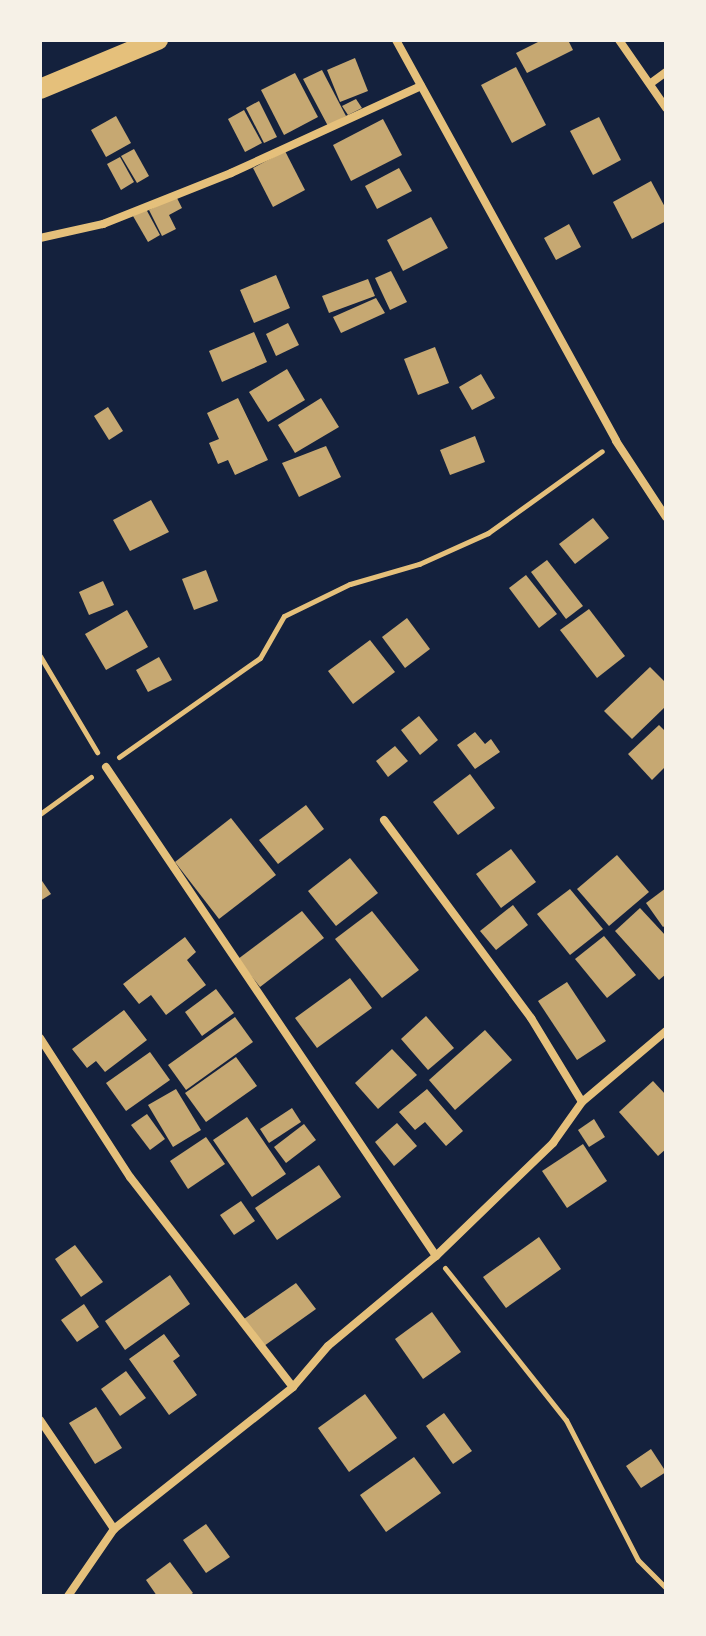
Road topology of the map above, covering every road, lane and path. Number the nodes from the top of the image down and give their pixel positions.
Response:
1 (158, 40) edge
2 (396, 40) edge
3 (619, 40) edge
4 (666, 72) edge
5 (651, 83) junction
6 (421, 86) junction
7 (40, 89) edge
8 (666, 108) edge
9 (40, 238) edge
10 (616, 441) junction
11 (666, 517) edge
12 (40, 656) edge
13 (106, 767) junction
14 (40, 814) edge
15 (384, 820) dead end
16 (666, 1031) edge
17 (40, 1038) edge
18 (582, 1102) junction
19 (436, 1256) junction
20 (293, 1387) junction
21 (40, 1420) edge
22 (114, 1529) junction
23 (666, 1588) edge
24 (68, 1596) edge

1 - 7 main road
2 - 6 street
3 - 5 street
4 - 5 street
5 - 8 street
6 - 9 street
6 - 10 street
10 - 11 street
10 - 13 path
12 - 13 path
13 - 14 path
13 - 19 street
15 - 18 street
16 - 18 street
17 - 20 street
18 - 19 street
19 - 20 street
19 - 23 path
20 - 22 street
21 - 22 street
22 - 24 street

